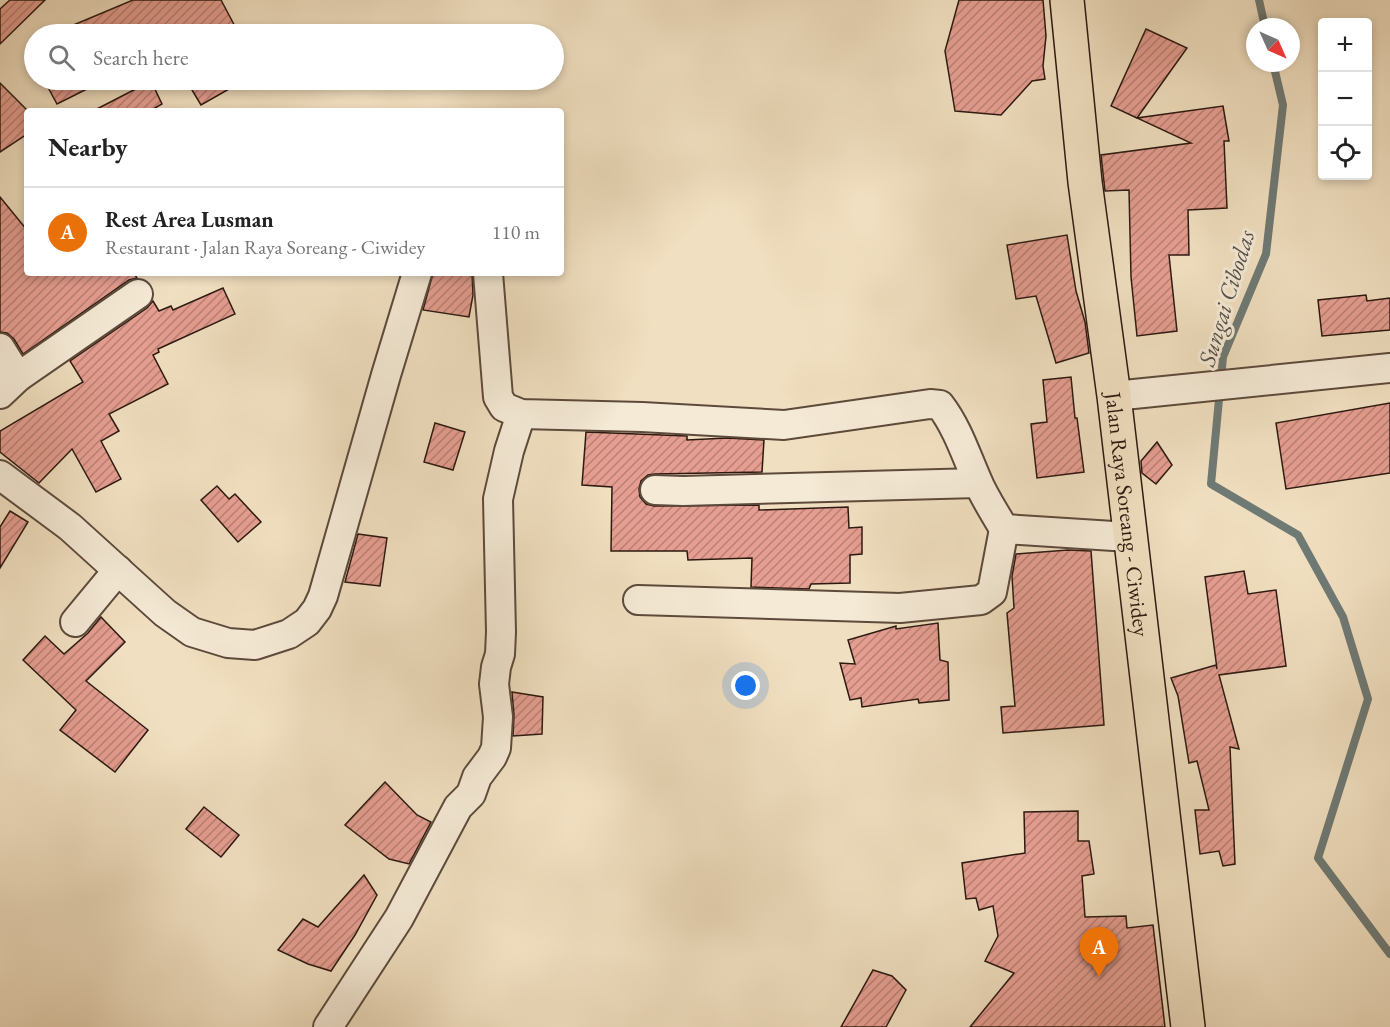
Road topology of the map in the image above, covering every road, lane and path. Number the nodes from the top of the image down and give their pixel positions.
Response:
1 (1067, 0) edge
2 (416, 276) edge
3 (488, 276) edge
4 (138, 294) dead end
5 (0, 348) edge
6 (1390, 368) edge
7 (9, 385) edge
8 (1114, 396) junction
9 (521, 414) junction
10 (2, 480) edge
11 (978, 483) junction
12 (655, 490) dead end
13 (1004, 529) junction
14 (1130, 537) junction
15 (118, 570) junction
16 (638, 600) dead end
17 (75, 622) dead end
18 (328, 1027) edge
19 (1188, 1027) edge

1 - 8 highway, Jalan Raya Soreang - Ciwidey
2 - 15 street
3 - 9 street
4 - 7 street
5 - 7 street
6 - 8 street
8 - 14 highway, Jalan Raya Soreang - Ciwidey
9 - 11 street
9 - 18 street
10 - 15 street
11 - 12 street
11 - 13 street
13 - 14 street
13 - 16 street
14 - 19 highway, Jalan Raya Soreang - Ciwidey
15 - 17 street

